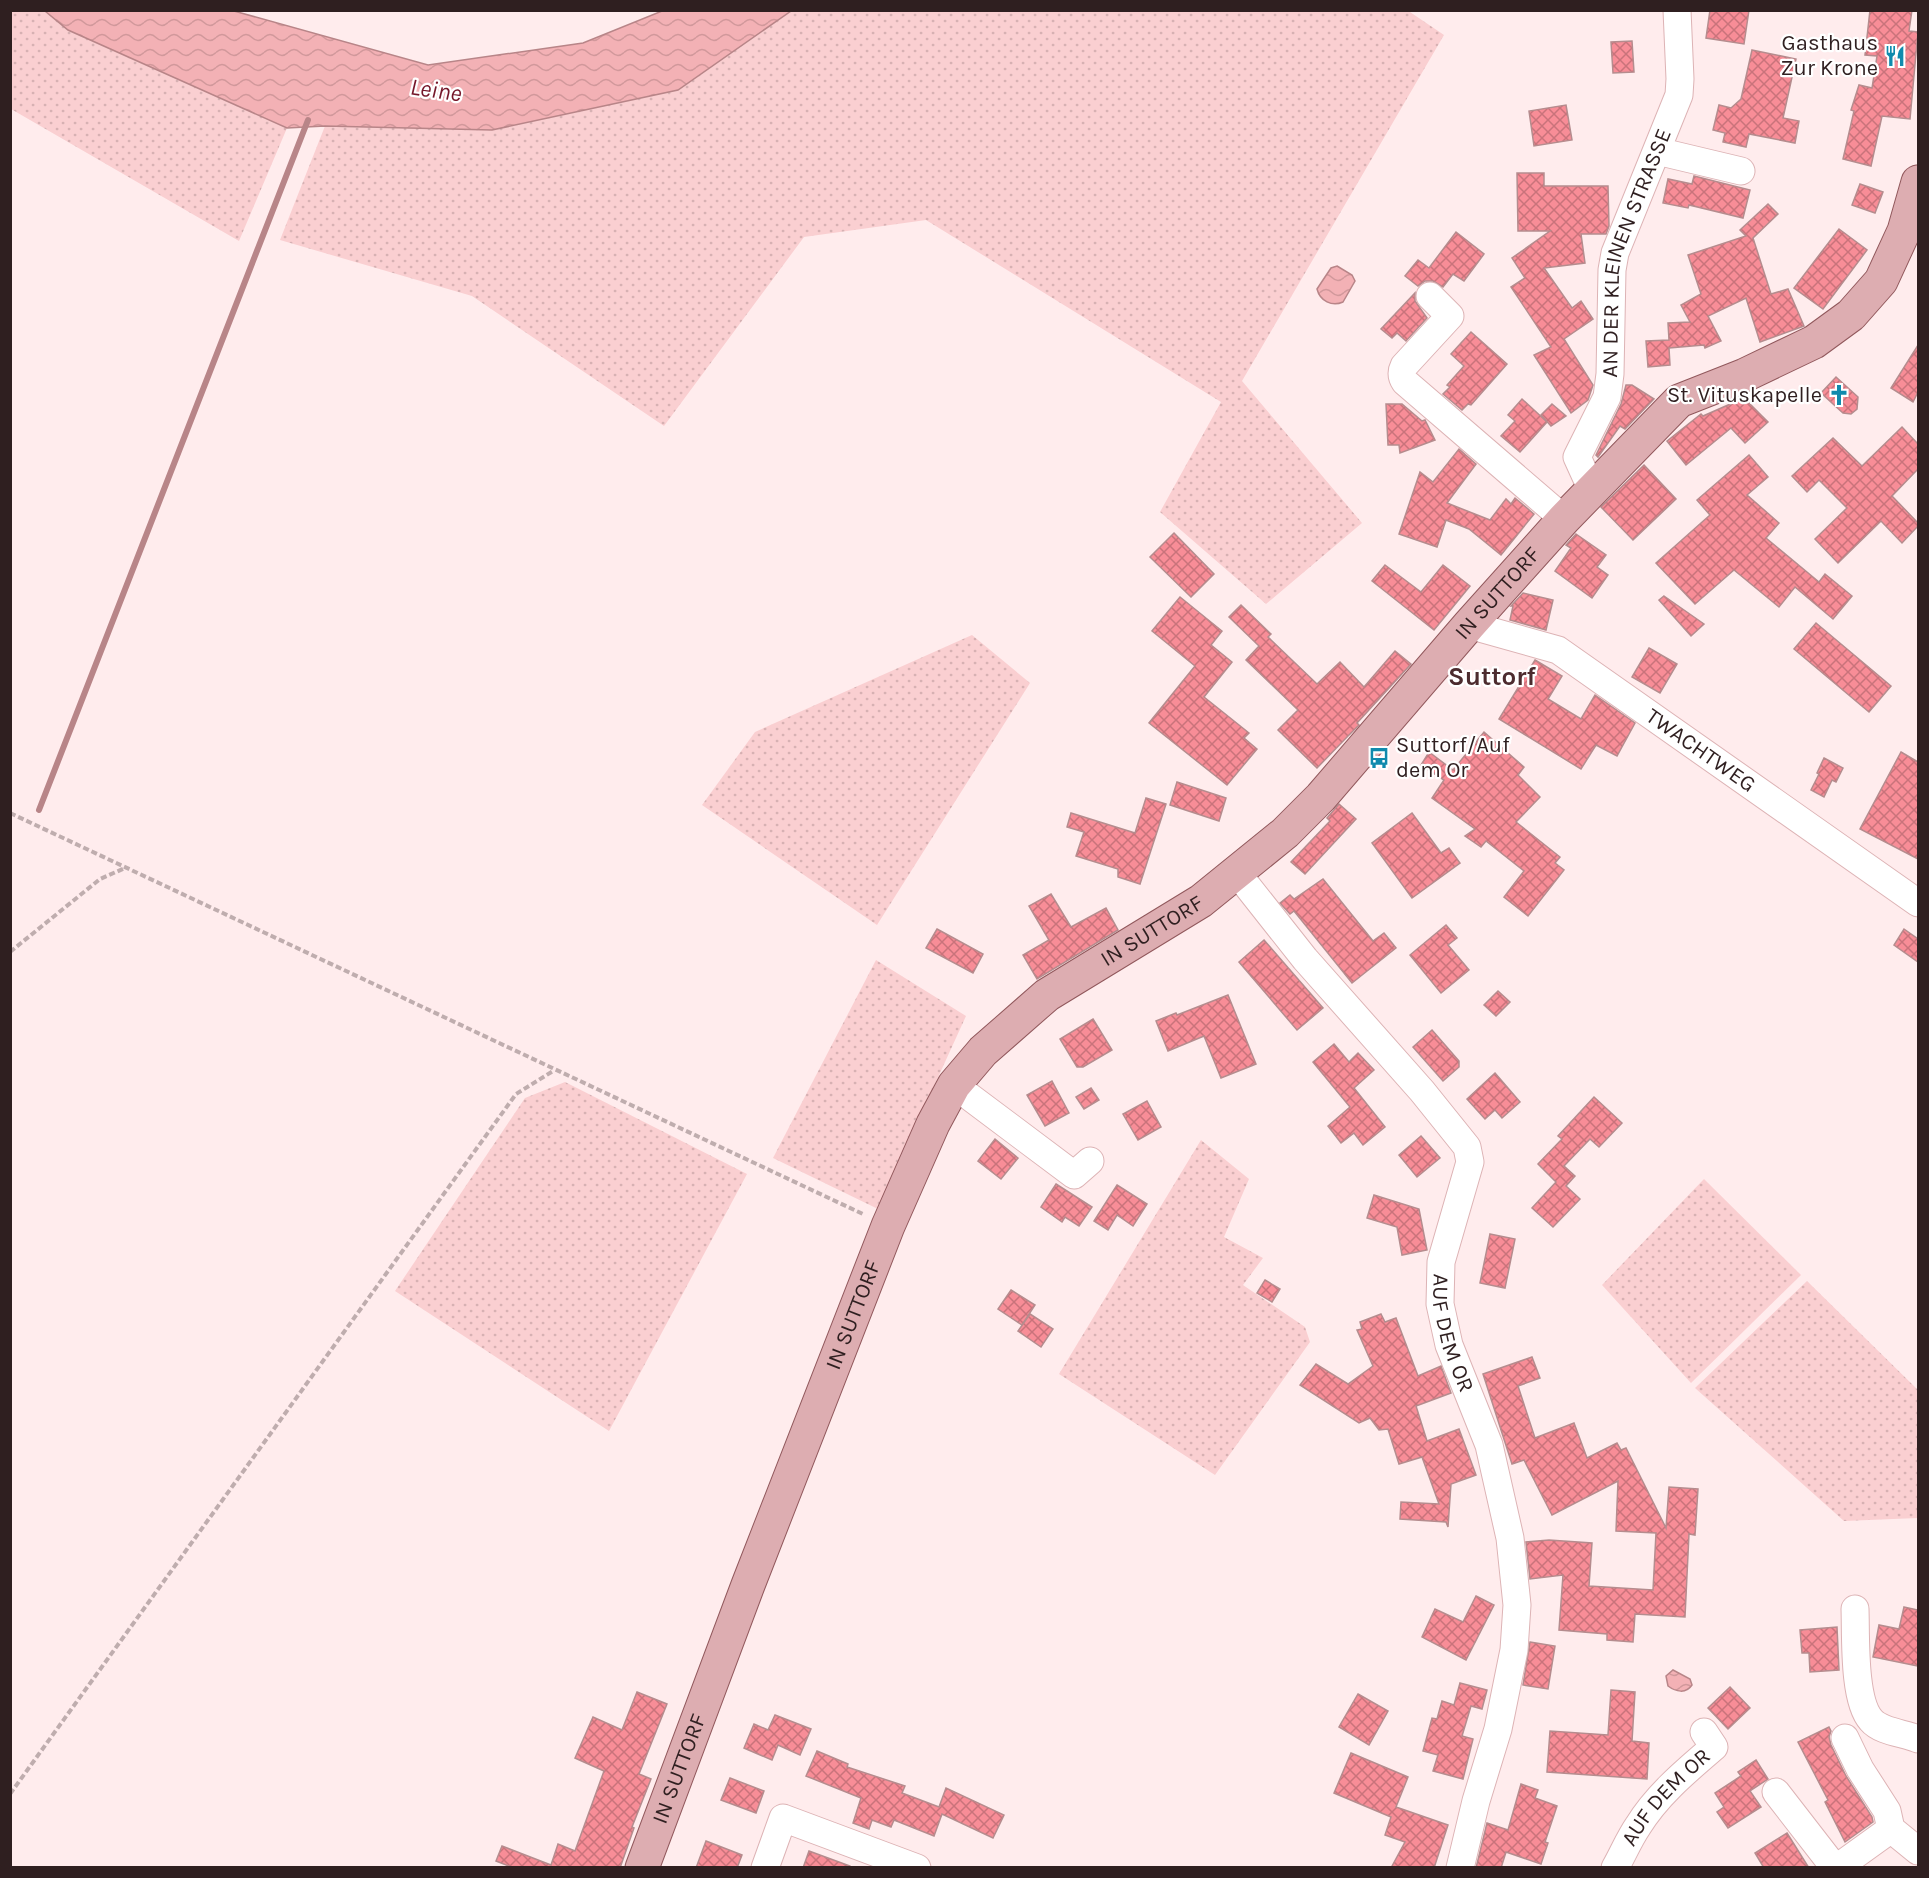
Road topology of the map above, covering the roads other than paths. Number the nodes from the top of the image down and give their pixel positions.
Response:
1 (1677, 10) edge
2 (1657, 151) junction
3 (1741, 171) dead end
4 (1918, 182) edge
5 (1430, 296) dead end
6 (1592, 490) junction
7 (1564, 519) junction
8 (1469, 625) junction
9 (1237, 873) junction
10 (1918, 903) edge
11 (954, 1085) junction
12 (1090, 1161) dead end
13 (1855, 1609) dead end
14 (1704, 1732) dead end
15 (1845, 1738) dead end
16 (1918, 1739) edge
17 (1776, 1792) dead end
18 (1891, 1829) junction
19 (1918, 1851) edge
20 (642, 1868) edge
21 (765, 1868) edge
22 (917, 1868) edge
23 (1460, 1868) edge
24 (1615, 1868) edge

1 - 2 street, AN DER KLEINEN STRASSE
2 - 3 street
2 - 6 street, AN DER KLEINEN STRASSE
4 - 6 main road, IN SUTTORF
5 - 7 street
6 - 7 main road, IN SUTTORF
7 - 8 main road, IN SUTTORF
8 - 9 main road, IN SUTTORF
8 - 10 street, TWACHTWEG
9 - 11 main road, IN SUTTORF
9 - 23 street, AUF DEM OR
11 - 12 street
11 - 20 main road, IN SUTTORF
13 - 16 street
14 - 24 street, AUF DEM OR
15 - 18 street
17 - 18 street
18 - 19 street
21 - 22 street

